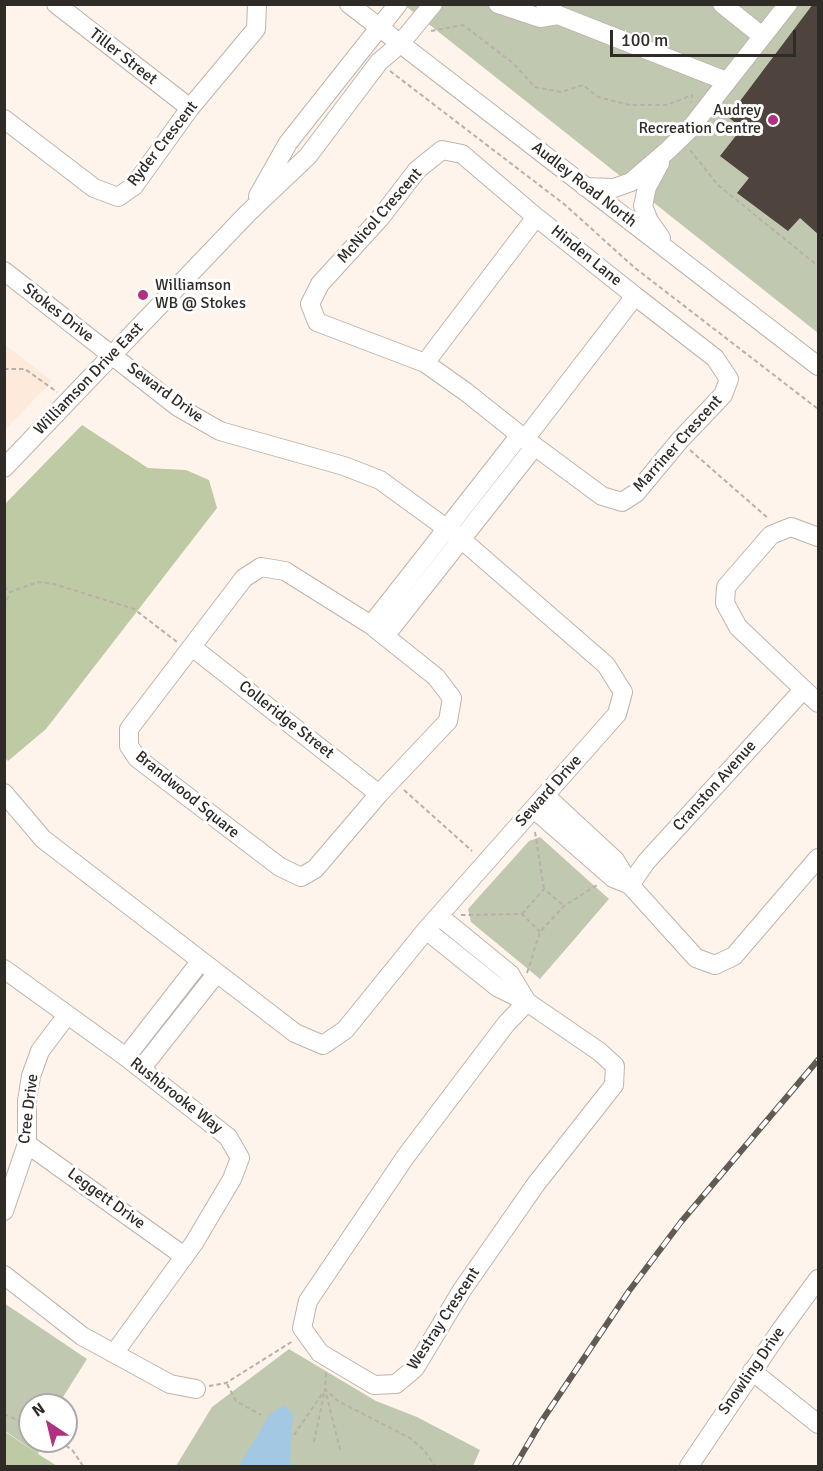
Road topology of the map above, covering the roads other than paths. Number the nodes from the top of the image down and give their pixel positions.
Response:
1 (56, 4) edge
2 (257, 4) edge
3 (349, 4) edge
4 (398, 4) edge
5 (433, 4) edge
6 (498, 4) edge
7 (722, 4) edge
8 (788, 4) edge
9 (528, 9) edge
10 (552, 10) edge
11 (379, 27) junction
12 (762, 36) junction
13 (400, 44) junction
14 (726, 81) junction
15 (190, 108) junction
16 (4, 118) edge
17 (667, 151) junction
18 (585, 187) junction
19 (248, 213) junction
20 (536, 217) junction
21 (670, 252) junction
22 (4, 271) edge
23 (635, 296) junction
24 (112, 354) junction
25 (425, 363) junction
26 (819, 366) edge
27 (526, 440) junction
28 (4, 468) edge
29 (454, 534) junction
30 (819, 537) edge
31 (371, 625) junction
32 (386, 636) junction
33 (191, 649) junction
34 (803, 690) junction
35 (819, 703) edge
36 (4, 793) edge
37 (379, 794) junction
38 (540, 802) junction
39 (819, 858) edge
40 (630, 885) junction
41 (439, 916) junction
42 (426, 930) junction
43 (200, 962) junction
44 (4, 969) edge
45 (216, 974) junction
46 (527, 1002) junction
47 (67, 1015) junction
48 (126, 1057) junction
49 (141, 1069) junction
50 (27, 1144) junction
51 (4, 1211) edge
52 (184, 1256) junction
53 (4, 1275) edge
54 (819, 1279) edge
55 (115, 1352) junction
56 (752, 1371) junction
57 (196, 1389) road end
58 (819, 1424) edge
59 (689, 1467) edge

1 - 15 street, Tiller Street
2 - 15 street, Ryder Crescent
3 - 11 street, Audley Road North
4 - 11 street, Williamson Drive East
5 - 13 street, Williamson Drive East
6 - 9 street
7 - 12 street
8 - 12 street
9 - 10 street
10 - 14 street
11 - 13 street, Audley Road North
11 - 19 street, Williamson Drive East
12 - 14 street
13 - 18 street, Audley Road North
13 - 19 street, Williamson Drive East
14 - 17 street
15 - 16 street, Ryder Crescent
17 - 18 street
17 - 21 street
18 - 21 street, Audley Road North
19 - 24 street, Williamson Drive East
20 - 23 street, Hinden Lane
20 - 25 street
20 - 25 street, McNicol Crescent
21 - 26 street, Audley Road North
22 - 24 street, Stokes Drive
23 - 27 street
23 - 27 street, Marriner Crescent
24 - 28 street, Williamson Drive East
24 - 29 street, Seward Drive
25 - 27 street, McNicol Crescent
27 - 29 street
29 - 31 street
29 - 32 street
29 - 38 street, Seward Drive
30 - 34 street
31 - 32 street, Brandwood Square
31 - 33 street, Brandwood Square
32 - 37 street, Brandwood Square
33 - 37 street, Colleridge Street
33 - 37 street, Brandwood Square
34 - 35 street
34 - 40 street, Cranston Avenue
36 - 43 street, Seward Drive
38 - 40 street
38 - 41 street, Seward Drive
39 - 40 street
41 - 42 street, Seward Drive
41 - 46 street, Westray Crescent
42 - 45 street, Seward Drive
42 - 46 street, Westray Crescent
43 - 45 street, Seward Drive
43 - 48 street
44 - 47 street, Rushbrooke Way
45 - 49 street
46 - 46 street, Westray Crescent
47 - 48 street, Rushbrooke Way
47 - 50 street, Cree Drive
48 - 49 street, Rushbrooke Way
49 - 52 street, Rushbrooke Way
50 - 51 street, Cree Drive
50 - 52 street, Leggett Drive
52 - 55 street, Rushbrooke Way
53 - 55 street
54 - 56 street, Snowling Drive
55 - 57 street
56 - 58 street
56 - 59 street, Snowling Drive

